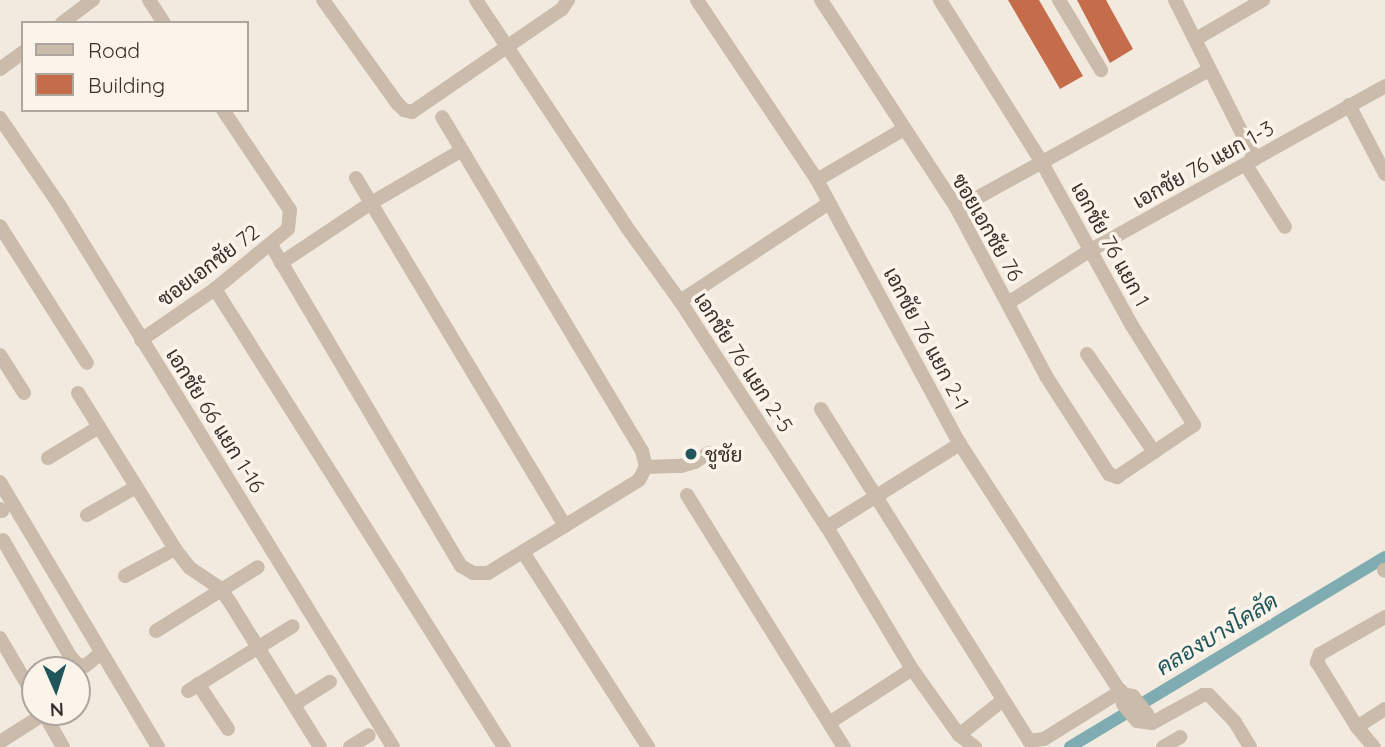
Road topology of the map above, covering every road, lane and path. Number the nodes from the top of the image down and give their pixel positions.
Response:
1 (93, 0) edge
2 (149, 0) edge
3 (323, 0) edge
4 (476, 0) edge
5 (568, 0) edge
6 (697, 0) edge
7 (821, 0) edge
8 (940, 0) edge
9 (1059, 0) edge
10 (1175, 0) edge
11 (1264, 0) edge
12 (65, 21) edge
13 (163, 21) edge
14 (1196, 39) junction
15 (509, 46) junction
16 (21, 53) edge
17 (0, 69) edge
18 (1101, 69) dead end
19 (1209, 70) junction
20 (1385, 86) edge
21 (1349, 105) junction
22 (224, 112) edge
23 (442, 117) dead end
24 (0, 118) edge
25 (905, 129) junction
26 (462, 150) junction
27 (1041, 161) junction
28 (1250, 162) junction
29 (1385, 174) edge
30 (356, 178) dead end
31 (817, 180) junction
32 (371, 203) junction
33 (830, 203) junction
34 (957, 209) junction
35 (0, 226) edge
36 (1286, 227) dead end
37 (271, 245) junction
38 (1090, 251) junction
39 (281, 263) junction
40 (215, 289) junction
41 (680, 301) junction
42 (1008, 303) junction
43 (141, 340) junction
44 (1087, 354) dead end
45 (0, 355) edge
46 (87, 363) dead end
47 (24, 393) dead end
48 (78, 393) dead end
49 (821, 408) dead end
50 (99, 427) junction
51 (960, 444) junction
52 (1154, 452) junction
53 (709, 453) dead end
54 (48, 458) dead end
55 (646, 467) junction
56 (1113, 478) joint
57 (0, 482) edge
58 (136, 487) junction
59 (687, 495) dead end
60 (874, 496) junction
61 (88, 515) dead end
62 (565, 526) junction
63 (827, 527) junction
64 (3, 540) dead end
65 (175, 549) junction
66 (523, 552) junction
67 (258, 567) dead end
68 (125, 576) dead end
69 (220, 588) junction
70 (1385, 617) edge
71 (293, 626) dead end
72 (156, 631) dead end
73 (0, 638) edge
74 (257, 646) junction
75 (100, 654) junction
76 (912, 669) junction
77 (21, 674) edge
78 (330, 682) dead end
79 (1125, 696) junction
80 (1003, 700) junction
81 (296, 703) junction
82 (1385, 709) edge
83 (829, 723) junction
84 (24, 726) edge
85 (51, 726) edge
86 (1357, 727) junction
87 (228, 729) dead end
88 (369, 735) dead end
89 (959, 735) junction
90 (1180, 737) dead end
91 (0, 742) edge
92 (63, 747) edge
93 (158, 747) edge
94 (320, 747) edge
95 (349, 747) edge
96 (393, 747) edge
97 (504, 747) edge
98 (648, 747) edge
99 (844, 747) edge
100 (975, 747) edge
101 (1163, 747) edge
102 (1250, 747) edge
103 (1374, 747) edge

1 - 12 street
2 - 13 street
3 - 15 street
4 - 15 street, เอกชัย 76 แยก 2-5
5 - 15 street
6 - 31 street, เอกชัย 76 แยก 2-1
7 - 25 street, ซอยเอกชัย 76
8 - 27 street, เอกชัย 76 แยก 1
9 - 18 street
10 - 14 street
11 - 14 street
14 - 19 street
15 - 41 street, เอกชัย 76 แยก 2-5
16 - 17 street
19 - 27 street
19 - 28 street
20 - 21 street, เอกชัย 76 แยก 1-3
21 - 28 street, เอกชัย 76 แยก 1-3
21 - 29 street
22 - 37 street, ซอยเอกชัย 72
23 - 26 street
24 - 43 street, เอกชัย 66 แยก 1-16
25 - 31 street
25 - 34 street, ซอยเอกชัย 76
26 - 32 street
26 - 55 street
27 - 34 street
27 - 38 street, เอกชัย 76 แยก 1
28 - 36 street
28 - 38 street, เอกชัย 76 แยก 1-3
30 - 32 street
31 - 33 street, เอกชัย 76 แยก 2-1
32 - 39 street
32 - 62 street
33 - 41 street
33 - 51 street, เอกชัย 76 แยก 2-1
34 - 42 street, ซอยเอกชัย 76
35 - 46 street
37 - 39 street
37 - 40 street, ซอยเอกชัย 72
38 - 42 street, เอกชัย 76 แยก 1-3
38 - 52 street, เอกชัย 76 แยก 1
39 - 66 street
40 - 43 street, ซอยเอกชัย 72
40 - 97 street
41 - 63 street, เอกชัย 76 แยก 2-5
42 - 56 street, ซอยเอกชัย 76
43 - 96 street, เอกชัย 66 แยก 1-16
44 - 52 street
45 - 47 street
48 - 50 street
49 - 60 street
50 - 54 street
50 - 58 street
51 - 60 street
51 - 79 street, เอกชัย 76 แยก 2-1
52 - 56 street, เอกชัย 76 แยก 1
53 - 55 street
55 - 62 street
57 - 75 street
58 - 61 street
58 - 65 street
59 - 83 street
60 - 63 street
60 - 80 street
62 - 66 street
63 - 76 street, เอกชัย 76 แยก 2-5
64 - 75 street
65 - 68 street
65 - 69 street
66 - 98 street
67 - 69 street
69 - 72 street
69 - 74 street
70 - 86 street
71 - 74 street
73 - 77 street
74 - 81 street
74 - 87 street
75 - 93 street
76 - 83 street
76 - 89 street, เอกชัย 76 แยก 2-5
78 - 81 street
79 - 80 street
79 - 102 street, เอกชัย 76 แยก 2-1
80 - 89 street
81 - 94 street
82 - 86 street
83 - 99 street
84 - 91 street
85 - 92 street
86 - 103 street
88 - 95 street
89 - 100 street, เอกชัย 76 แยก 2-5
90 - 101 street

